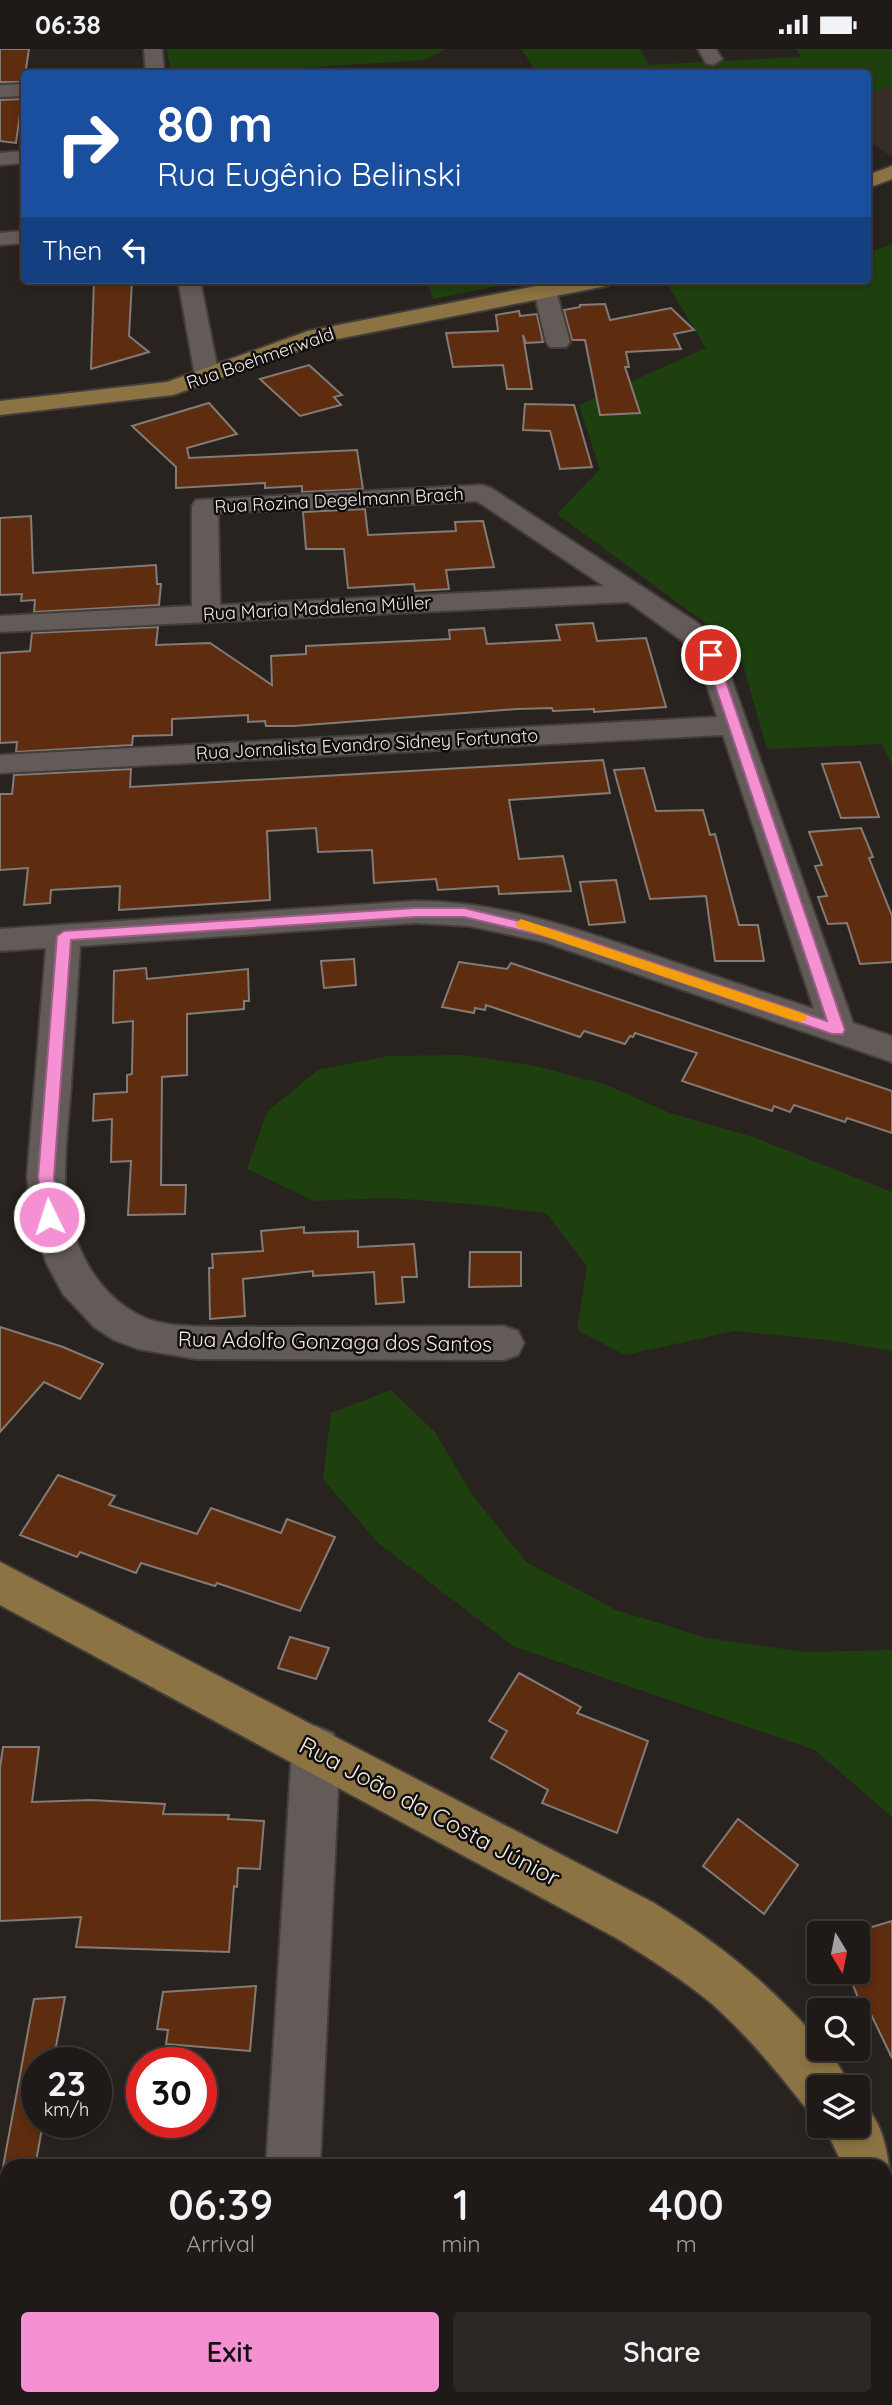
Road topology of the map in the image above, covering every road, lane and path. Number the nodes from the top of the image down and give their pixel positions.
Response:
1 (153, 49) edge
2 (155, 70) edge
3 (21, 90) edge
4 (0, 91) edge
5 (21, 157) edge
6 (0, 159) edge
7 (892, 172) edge
8 (871, 181) edge
9 (21, 237) edge
10 (0, 239) edge
11 (191, 284) edge
12 (581, 284) edge
13 (545, 291) junction
14 (558, 342) dead end
15 (207, 376) junction
16 (0, 408) edge
17 (635, 593) junction
18 (206, 614) junction
19 (0, 624) edge
20 (734, 725) junction
21 (0, 764) edge
22 (64, 936) junction
23 (0, 940) edge
24 (838, 1030) junction
25 (892, 1049) edge
26 (503, 1342) dead end
27 (0, 1583) edge
28 (316, 1749) junction
29 (813, 2075) edge
30 (858, 2138) edge
31 (293, 2159) edge
32 (870, 2159) edge

1 - 2 street
3 - 4 street
5 - 6 street
7 - 8 main road
9 - 10 street
11 - 15 street
12 - 13 main road, Rua Boehmerwald
13 - 14 street
13 - 15 main road, Rua Boehmerwald
15 - 16 main road, Rua Boehmerwald
17 - 18 street, Rua Maria Madalena Müller
17 - 18 street, Rua Rozina Degelmann Brach
17 - 20 street
18 - 19 street, Rua Maria Madalena Müller
20 - 21 street, Rua Jornalista Evandro Sidney Fortunato
20 - 24 street
22 - 23 street
22 - 24 street
22 - 26 street, Rua Adolfo Gonzaga dos Santos
24 - 25 street
27 - 28 main road, Rua João da Costa Júnior
28 - 29 main road, Rua João da Costa Júnior
28 - 31 street
30 - 32 main road

